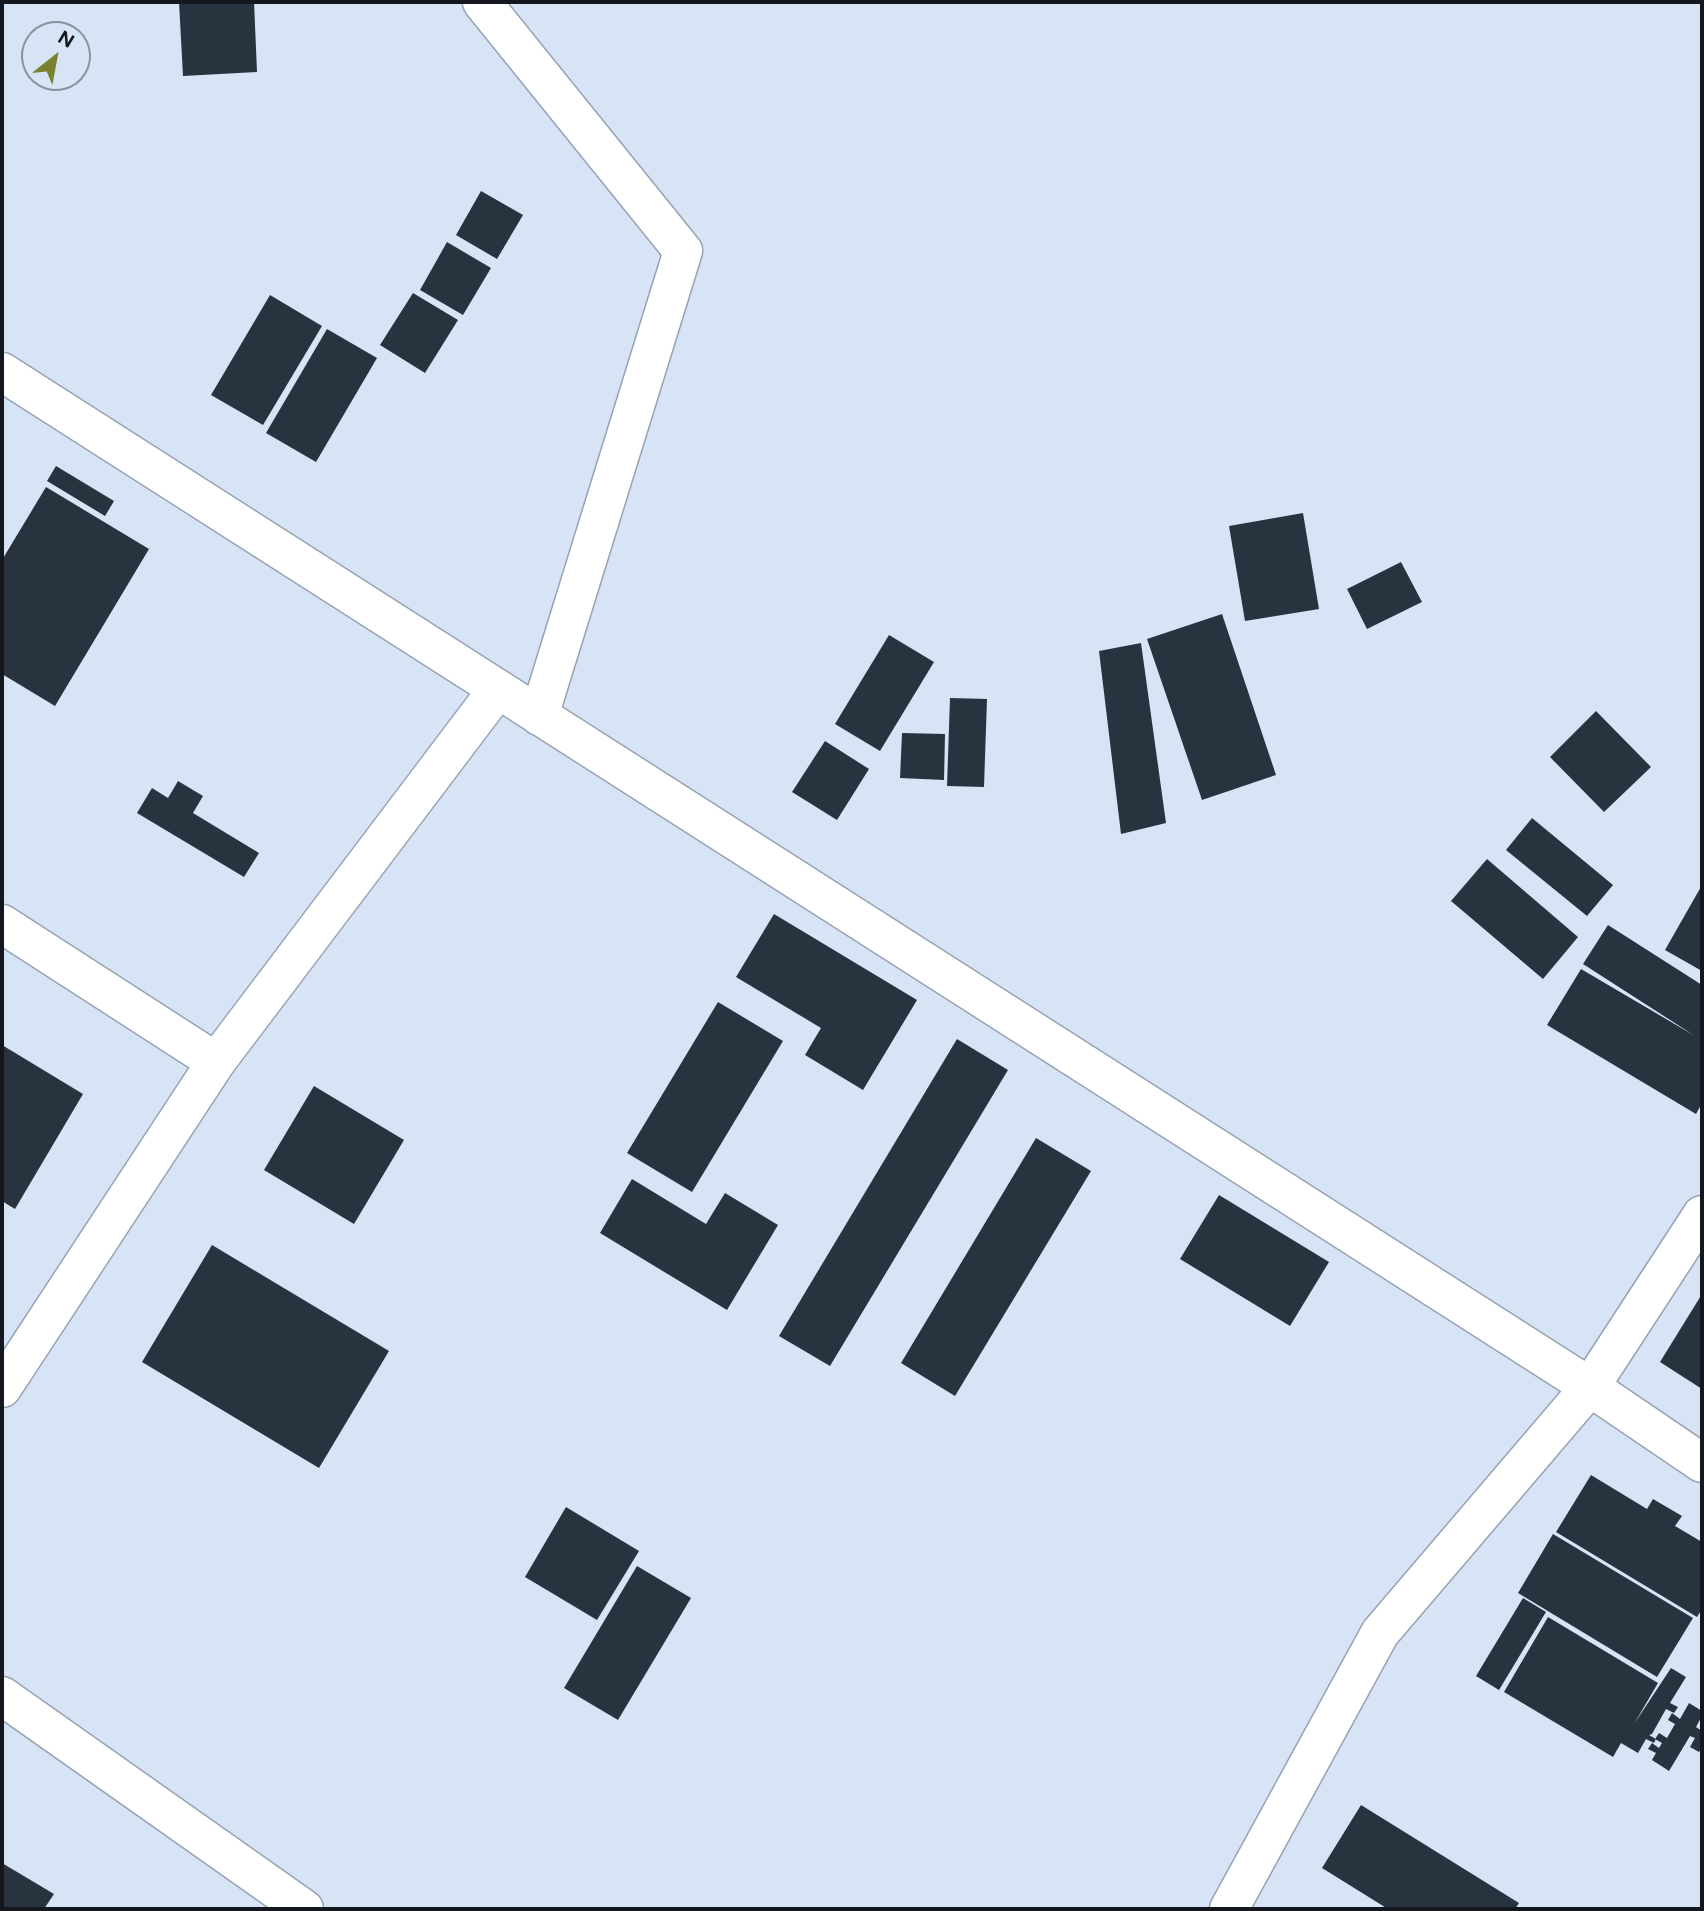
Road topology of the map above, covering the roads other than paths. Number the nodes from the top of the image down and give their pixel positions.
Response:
1 (482, 2) edge
2 (2, 372) edge
3 (498, 689) junction
4 (539, 716) junction
5 (2, 924) edge
6 (216, 1062) junction
7 (1702, 1215) edge
8 (1590, 1387) junction
9 (2, 1388) edge
10 (1702, 1463) edge
11 (2, 1696) edge
12 (304, 1909) edge
13 (1229, 1909) edge

1 - 4 street
2 - 3 street
3 - 4 street
3 - 6 street
4 - 8 street
5 - 6 street
6 - 9 street
7 - 8 street
8 - 10 street
8 - 13 street
11 - 12 street

